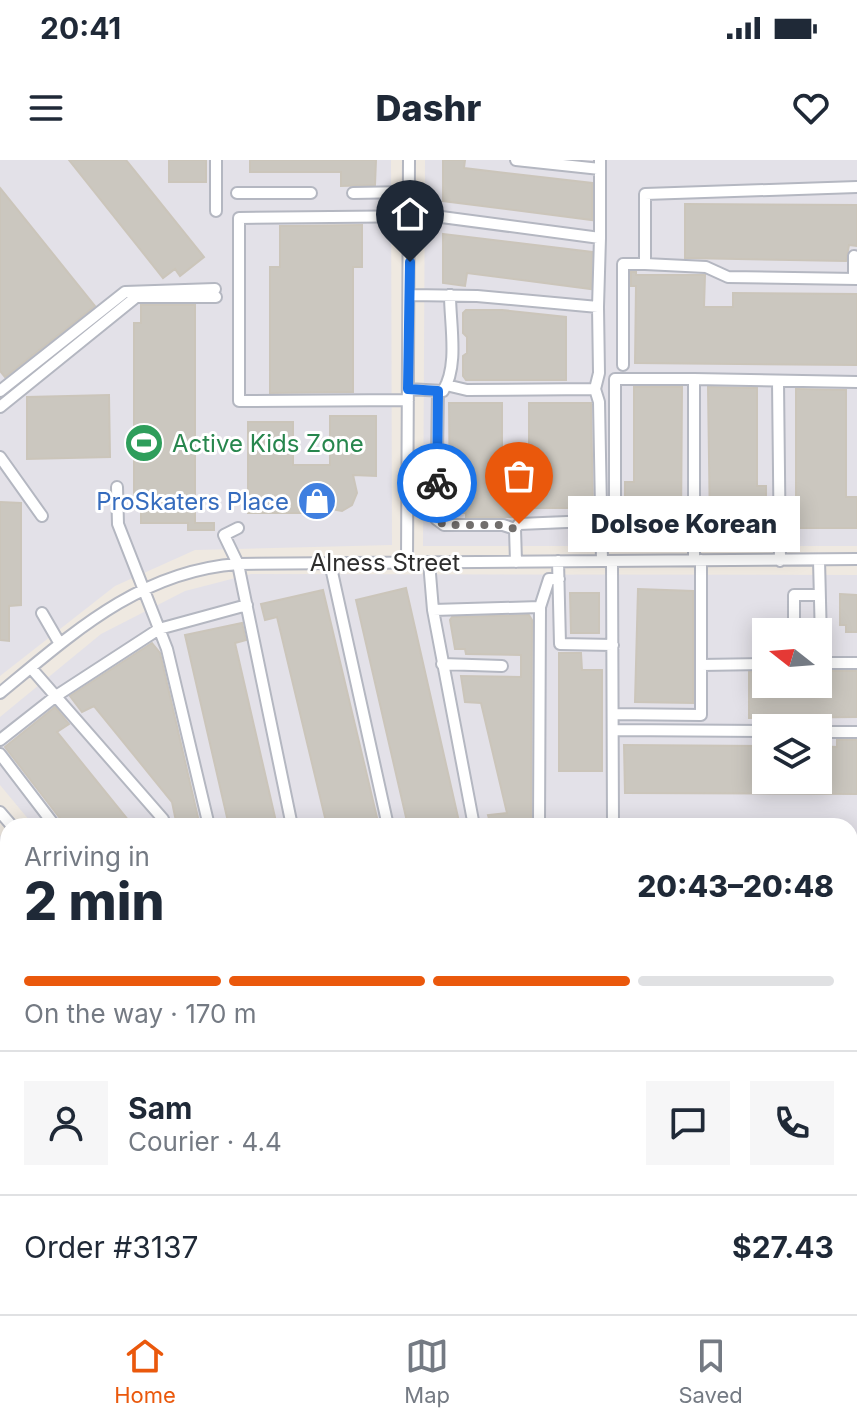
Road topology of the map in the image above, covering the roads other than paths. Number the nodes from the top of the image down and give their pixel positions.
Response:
1 (216, 160) edge
2 (409, 160) edge
3 (516, 160) edge
4 (600, 164) edge
5 (857, 187) edge
6 (409, 192) junction
7 (237, 193) dead end
8 (311, 193) dead end
9 (353, 193) dead end
10 (216, 211) dead end
11 (409, 216) junction
12 (600, 238) junction
13 (857, 257) edge
14 (645, 264) junction
15 (856, 279) edge
16 (410, 295) junction
17 (450, 295) junction
18 (598, 307) junction
19 (623, 365) dead end
20 (694, 379) junction
21 (778, 382) junction
22 (857, 382) edge
23 (442, 388) junction
24 (595, 389) junction
25 (0, 391) edge
26 (408, 394) junction
27 (0, 407) edge
28 (0, 457) edge
29 (117, 487) dead end
30 (42, 516) dead end
31 (601, 521) junction
32 (238, 528) dead end
33 (515, 529) junction
34 (857, 559) edge
35 (698, 560) junction
36 (819, 560) junction
37 (558, 561) junction
38 (607, 561) junction
39 (780, 561) junction
40 (407, 562) junction
41 (429, 562) junction
42 (516, 562) junction
43 (330, 563) junction
44 (238, 564) junction
45 (559, 579) junction
46 (142, 589) junction
47 (819, 595) junction
48 (247, 605) junction
49 (540, 607) junction
50 (433, 610) junction
51 (42, 613) dead end
52 (794, 618) edge
53 (820, 618) edge
54 (159, 629) junction
55 (60, 644) junction
56 (613, 645) junction
57 (832, 663) edge
58 (857, 663) edge
59 (442, 664) junction
60 (752, 664) edge
61 (701, 665) junction
62 (502, 666) dead end
63 (31, 668) junction
64 (0, 693) edge
65 (56, 696) junction
66 (613, 714) junction
67 (613, 730) junction
68 (752, 731) edge
69 (832, 732) edge
70 (857, 732) edge
71 (0, 740) edge
72 (0, 754) edge
73 (49, 818) edge
74 (162, 818) edge
75 (207, 818) edge
76 (290, 818) edge
77 (386, 818) edge
78 (472, 818) edge
79 (539, 818) edge
80 (613, 818) edge

1 - 10 street
2 - 6 street
3 - 4 street
4 - 12 street
5 - 14 street
6 - 9 street
6 - 11 street
7 - 8 street
11 - 12 street
11 - 16 street
11 - 26 street
12 - 18 street
13 - 15 street
14 - 15 street
14 - 19 street
16 - 17 street
16 - 26 street
17 - 18 street
17 - 23 street
18 - 24 street
20 - 21 street
20 - 31 street
20 - 35 street
21 - 22 street
21 - 39 street
23 - 24 street
23 - 26 street
23 - 33 street
24 - 31 street
25 - 27 street
26 - 40 street
28 - 30 street
29 - 46 street
31 - 33 street
31 - 38 street
32 - 44 street
33 - 42 street
34 - 36 street, Alness Street
35 - 38 street, Alness Street
35 - 39 street, Alness Street
35 - 61 street
36 - 39 street, Alness Street
36 - 47 street
37 - 38 street, Alness Street
37 - 42 street, Alness Street
37 - 45 street
38 - 56 street
40 - 41 street, Alness Street
40 - 43 street, Alness Street
41 - 42 street, Alness Street
41 - 50 street
43 - 44 street, Alness Street
43 - 77 street
44 - 46 street, Alness Street
44 - 48 street
45 - 49 street
45 - 56 street
46 - 54 street
46 - 55 street, Alness Street
47 - 52 street
47 - 53 street
48 - 54 street
48 - 76 street
49 - 50 street
49 - 79 street
50 - 59 street
51 - 55 street
54 - 65 street
54 - 75 street
55 - 63 street, Alness Street
56 - 66 street
57 - 58 street
59 - 62 street
59 - 78 street
60 - 61 street
61 - 66 street
63 - 64 street, Alness Street
63 - 65 street
65 - 71 street
65 - 74 street
66 - 67 street
67 - 68 street
67 - 80 street
69 - 70 street
72 - 73 street

